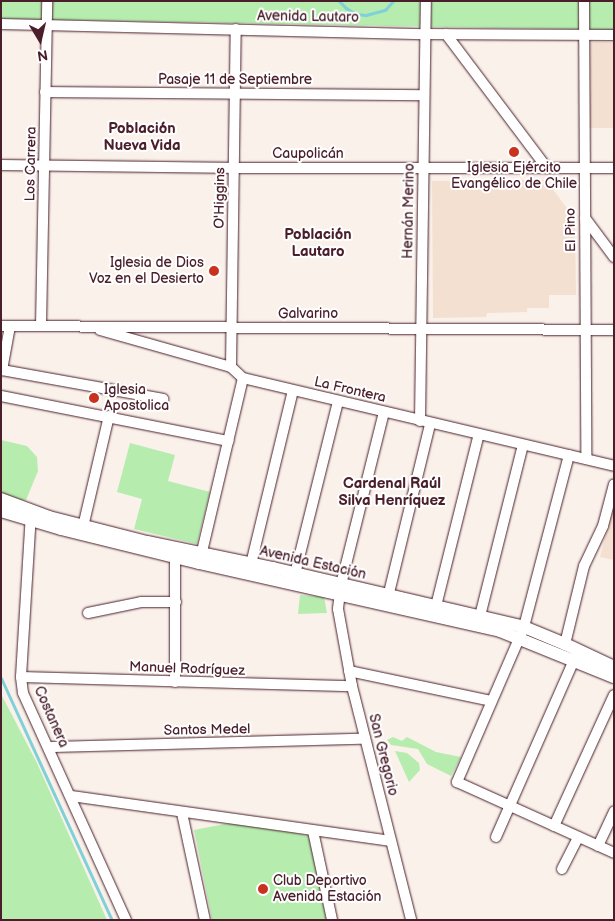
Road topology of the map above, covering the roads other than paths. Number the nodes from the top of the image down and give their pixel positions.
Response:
1 (47, 1) edge
2 (426, 1) edge
3 (584, 1) edge
4 (1, 24) edge
5 (46, 24) junction
6 (236, 30) junction
7 (425, 34) junction
8 (446, 34) junction
9 (584, 35) junction
10 (614, 35) edge
11 (45, 92) junction
12 (235, 93) junction
13 (424, 95) junction
14 (1, 164) edge
15 (45, 165) junction
16 (234, 168) junction
17 (547, 168) junction
18 (584, 168) junction
19 (614, 168) edge
20 (423, 169) junction
21 (585, 218) junction
22 (614, 256) edge
23 (6, 326) edge
24 (41, 326) junction
25 (86, 327) junction
26 (232, 327) junction
27 (421, 328) junction
28 (586, 330) junction
29 (614, 330) edge
30 (231, 367) junction
31 (243, 378) junction
32 (293, 391) junction
33 (1, 396) edge
34 (163, 399) dead end
35 (338, 402) junction
36 (384, 412) junction
37 (109, 416) junction
38 (425, 422) junction
39 (479, 434) junction
40 (229, 441) junction
41 (523, 445) junction
42 (568, 455) junction
43 (586, 459) junction
44 (614, 466) edge
45 (614, 484) edge
46 (1, 499) edge
47 (1, 511) edge
48 (30, 515) junction
49 (82, 530) junction
50 (175, 552) junction
51 (200, 558) junction
52 (251, 564) junction
53 (295, 574) junction
54 (340, 589) junction
55 (388, 600) junction
56 (176, 602) junction
57 (436, 606) junction
58 (88, 613) dead end
59 (480, 616) junction
60 (522, 633) junction
61 (565, 644) junction
62 (576, 656) junction
63 (614, 667) edge
64 (349, 671) junction
65 (21, 677) junction
66 (614, 677) edge
67 (175, 682) junction
68 (352, 686) junction
69 (614, 695) edge
70 (491, 701) junction
71 (365, 739) junction
72 (49, 748) junction
73 (71, 796) junction
74 (510, 806) junction
75 (614, 812) edge
76 (182, 813) junction
77 (554, 826) junction
78 (312, 831) junction
79 (496, 837) dead end
80 (578, 837) junction
81 (390, 841) junction
82 (598, 846) junction
83 (614, 853) edge
84 (562, 869) dead end
85 (126, 920) edge
86 (205, 920) edge
87 (332, 920) edge
88 (411, 920) edge

1 - 5 street, Los Carrera
2 - 7 street, Hernán Merino
3 - 9 street, El Pino
4 - 5 street, Avenida Lautaro
5 - 6 street, Avenida Lautaro
5 - 11 street, Los Carrera
6 - 7 street, Avenida Lautaro
6 - 12 street, O'Higgins
7 - 8 street, Avenida Lautaro
7 - 13 street, Hernán Merino
8 - 9 street, Avenida Lautaro
8 - 17 street
9 - 10 street, Avenida Lautaro
9 - 18 street, El Pino
11 - 12 street, Pasaje 11 de Septiembre
11 - 15 street, Los Carrera
12 - 13 street, Pasaje 11 de Septiembre
12 - 16 street, O'Higgins
13 - 20 street, Hernán Merino
14 - 15 street, Caupolicán
15 - 16 street, Caupolicán
15 - 24 street, Los Carrera
16 - 20 street, Caupolicán
16 - 26 street, O'Higgins
17 - 18 street, Caupolicán
17 - 20 street, Caupolicán
18 - 19 street, Caupolicán
18 - 21 street, El Pino
20 - 27 street, Hernán Merino
21 - 22 street
21 - 28 street, El Pino
23 - 24 street, Galvarino
23 - 34 street
24 - 25 street, Galvarino
25 - 26 street, Galvarino
25 - 30 street, La Frontera
26 - 27 street, Galvarino
26 - 30 street, O'Higgins
27 - 28 street, Galvarino
27 - 38 street, Hernán Merino
28 - 29 street, Galvarino
28 - 43 street, El Pino
30 - 31 street, La Frontera
31 - 32 street, La Frontera
31 - 40 street
32 - 35 street, La Frontera
32 - 52 street
33 - 37 street
35 - 36 street, La Frontera
35 - 53 street
36 - 38 street, La Frontera
36 - 54 street, San Gregorio
37 - 40 street
37 - 49 street
38 - 39 street, La Frontera
38 - 55 street, Hernán Merino
39 - 41 street, La Frontera
39 - 57 street
40 - 51 street
41 - 42 street, La Frontera
41 - 59 street
42 - 43 street, La Frontera
42 - 60 street
43 - 44 street, La Frontera
45 - 61 street
46 - 48 street, Avenida Estación
47 - 48 street, Avenida Estación
48 - 49 street, Avenida Estación
48 - 65 street, Costanera
49 - 50 street, Avenida Estación
50 - 51 street, Avenida Estación
50 - 56 street
51 - 52 street, Avenida Estación
51 - 54 street, Avenida Estación
52 - 53 street, Avenida Estación
53 - 54 street, Avenida Estación
54 - 55 street, Avenida Estación
54 - 64 street, San Gregorio
55 - 57 street, Avenida Estación
55 - 60 street, Avenida Estación
56 - 58 street
56 - 67 street
57 - 59 street, Avenida Estación
59 - 60 street, Avenida Estación
60 - 61 street, Avenida Estación
60 - 62 street, Avenida Estación
60 - 70 street
61 - 62 street, Avenida Estación
62 - 63 street, Avenida Estación
62 - 66 street, Avenida Estación
62 - 74 street
64 - 68 street, San Gregorio
64 - 70 street
65 - 67 street, Manuel Rodríguez
65 - 72 street, Costanera
67 - 68 street, Manuel Rodríguez
68 - 71 street, San Gregorio
69 - 77 street
70 - 74 street
71 - 72 street, Santos Medel
71 - 81 street, San Gregorio
72 - 73 street, Costanera
73 - 76 street
73 - 85 street, Costanera
74 - 77 street
74 - 79 street
75 - 82 street
76 - 78 street
76 - 86 street
77 - 80 street
78 - 81 street
78 - 87 street
80 - 82 street
80 - 84 street
81 - 88 street, San Gregorio
82 - 83 street

